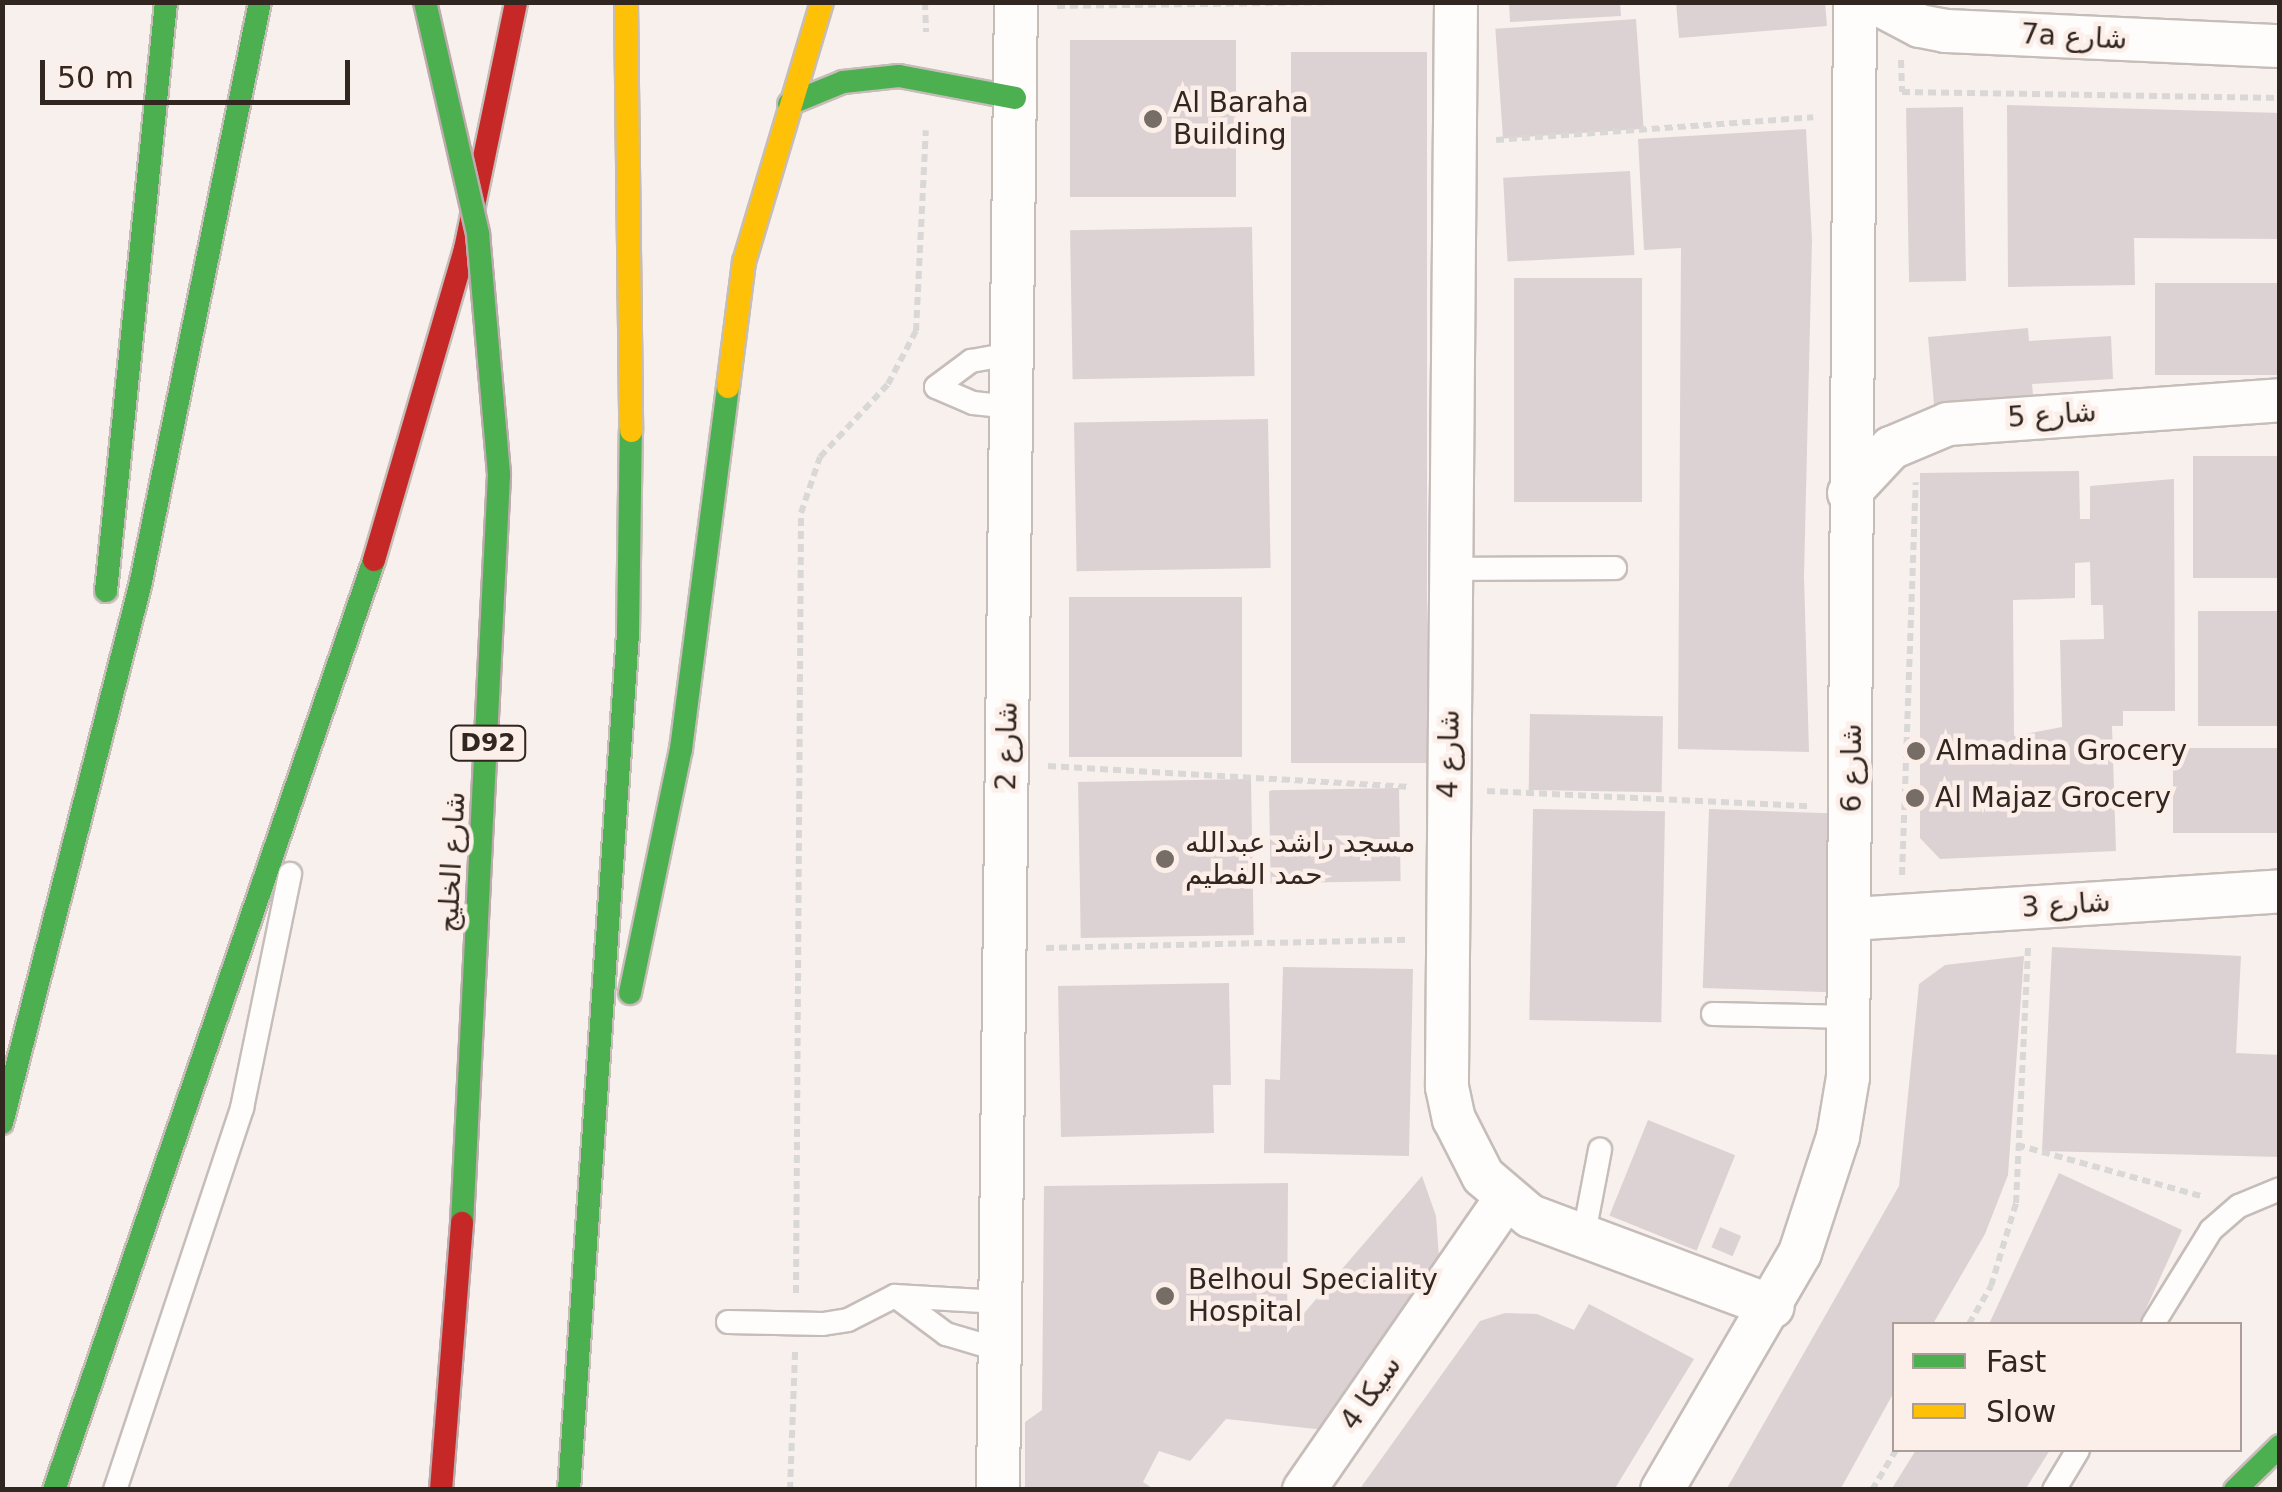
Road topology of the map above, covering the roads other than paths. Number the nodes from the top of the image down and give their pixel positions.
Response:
1 (166, 2) edge
2 (260, 2) edge
3 (425, 2) edge
4 (516, 2) edge
5 (626, 2) edge
6 (822, 2) edge
7 (1456, 2) edge
8 (1855, 2) edge
9 (1016, 5) edge
10 (1888, 10) edge
11 (2280, 46) edge
12 (1015, 98) junction
13 (790, 104) junction
14 (1012, 354) junction
15 (2280, 400) edge
16 (1011, 406) junction
17 (1849, 493) junction
18 (1615, 568) dead end
19 (1451, 570) junction
20 (310, 744) junction
21 (2280, 890) edge
22 (1852, 919) junction
23 (52, 930) junction
24 (1714, 1014) dead end
25 (1853, 1016) junction
26 (596, 1106) junction
27 (2, 1124) edge
28 (1600, 1150) dead end
29 (2280, 1189) edge
30 (1506, 1198) junction
31 (1582, 1240) junction
32 (895, 1296) junction
33 (1000, 1302) junction
34 (1773, 1307) junction
35 (728, 1322) dead end
36 (2154, 1322) edge
37 (1000, 1350) junction
38 (573, 1438) junction
39 (2280, 1446) edge
40 (2077, 1452) edge
41 (54, 1490) edge
42 (115, 1490) edge
43 (441, 1490) edge
44 (569, 1490) edge
45 (594, 1490) edge
46 (998, 1490) edge
47 (1304, 1490) edge
48 (1662, 1490) edge
49 (2054, 1490) edge
50 (2235, 1490) edge

1 - 23 main road
2 - 23 main road
3 - 43 main road, شارع الخليج / D92, bridge
4 - 20 main road
5 - 26 main road
6 - 13 main road
7 - 19 street, شارع 4
8 - 17 street, شارع 6
9 - 12 street, شارع 2
10 - 11 street, 7a شارع
12 - 13 main road
12 - 14 street, شارع 2
13 - 26 main road
14 - 16 street, شارع 2
14 - 16 lane
15 - 17 street, شارع 5
16 - 33 street, شارع 2
17 - 22 street, شارع 6
18 - 19 lane
19 - 30 street, شارع 4
20 - 41 main road
20 - 42 lane
21 - 22 street, شارع 3
22 - 25 street, شارع 6
23 - 27 main road
24 - 25 lane
25 - 34 street, شارع 6
26 - 38 main road
28 - 31 lane
29 - 36 lane
30 - 31 street, شارع 4
30 - 47 street, 4 سيكا
31 - 34 street, شارع 4
32 - 33 lane
32 - 35 lane
32 - 37 lane
33 - 37 street, شارع 2
34 - 48 street, شارع 6
37 - 46 street, شارع 2
38 - 44 main road
38 - 45 street
39 - 50 main road
40 - 49 lane

